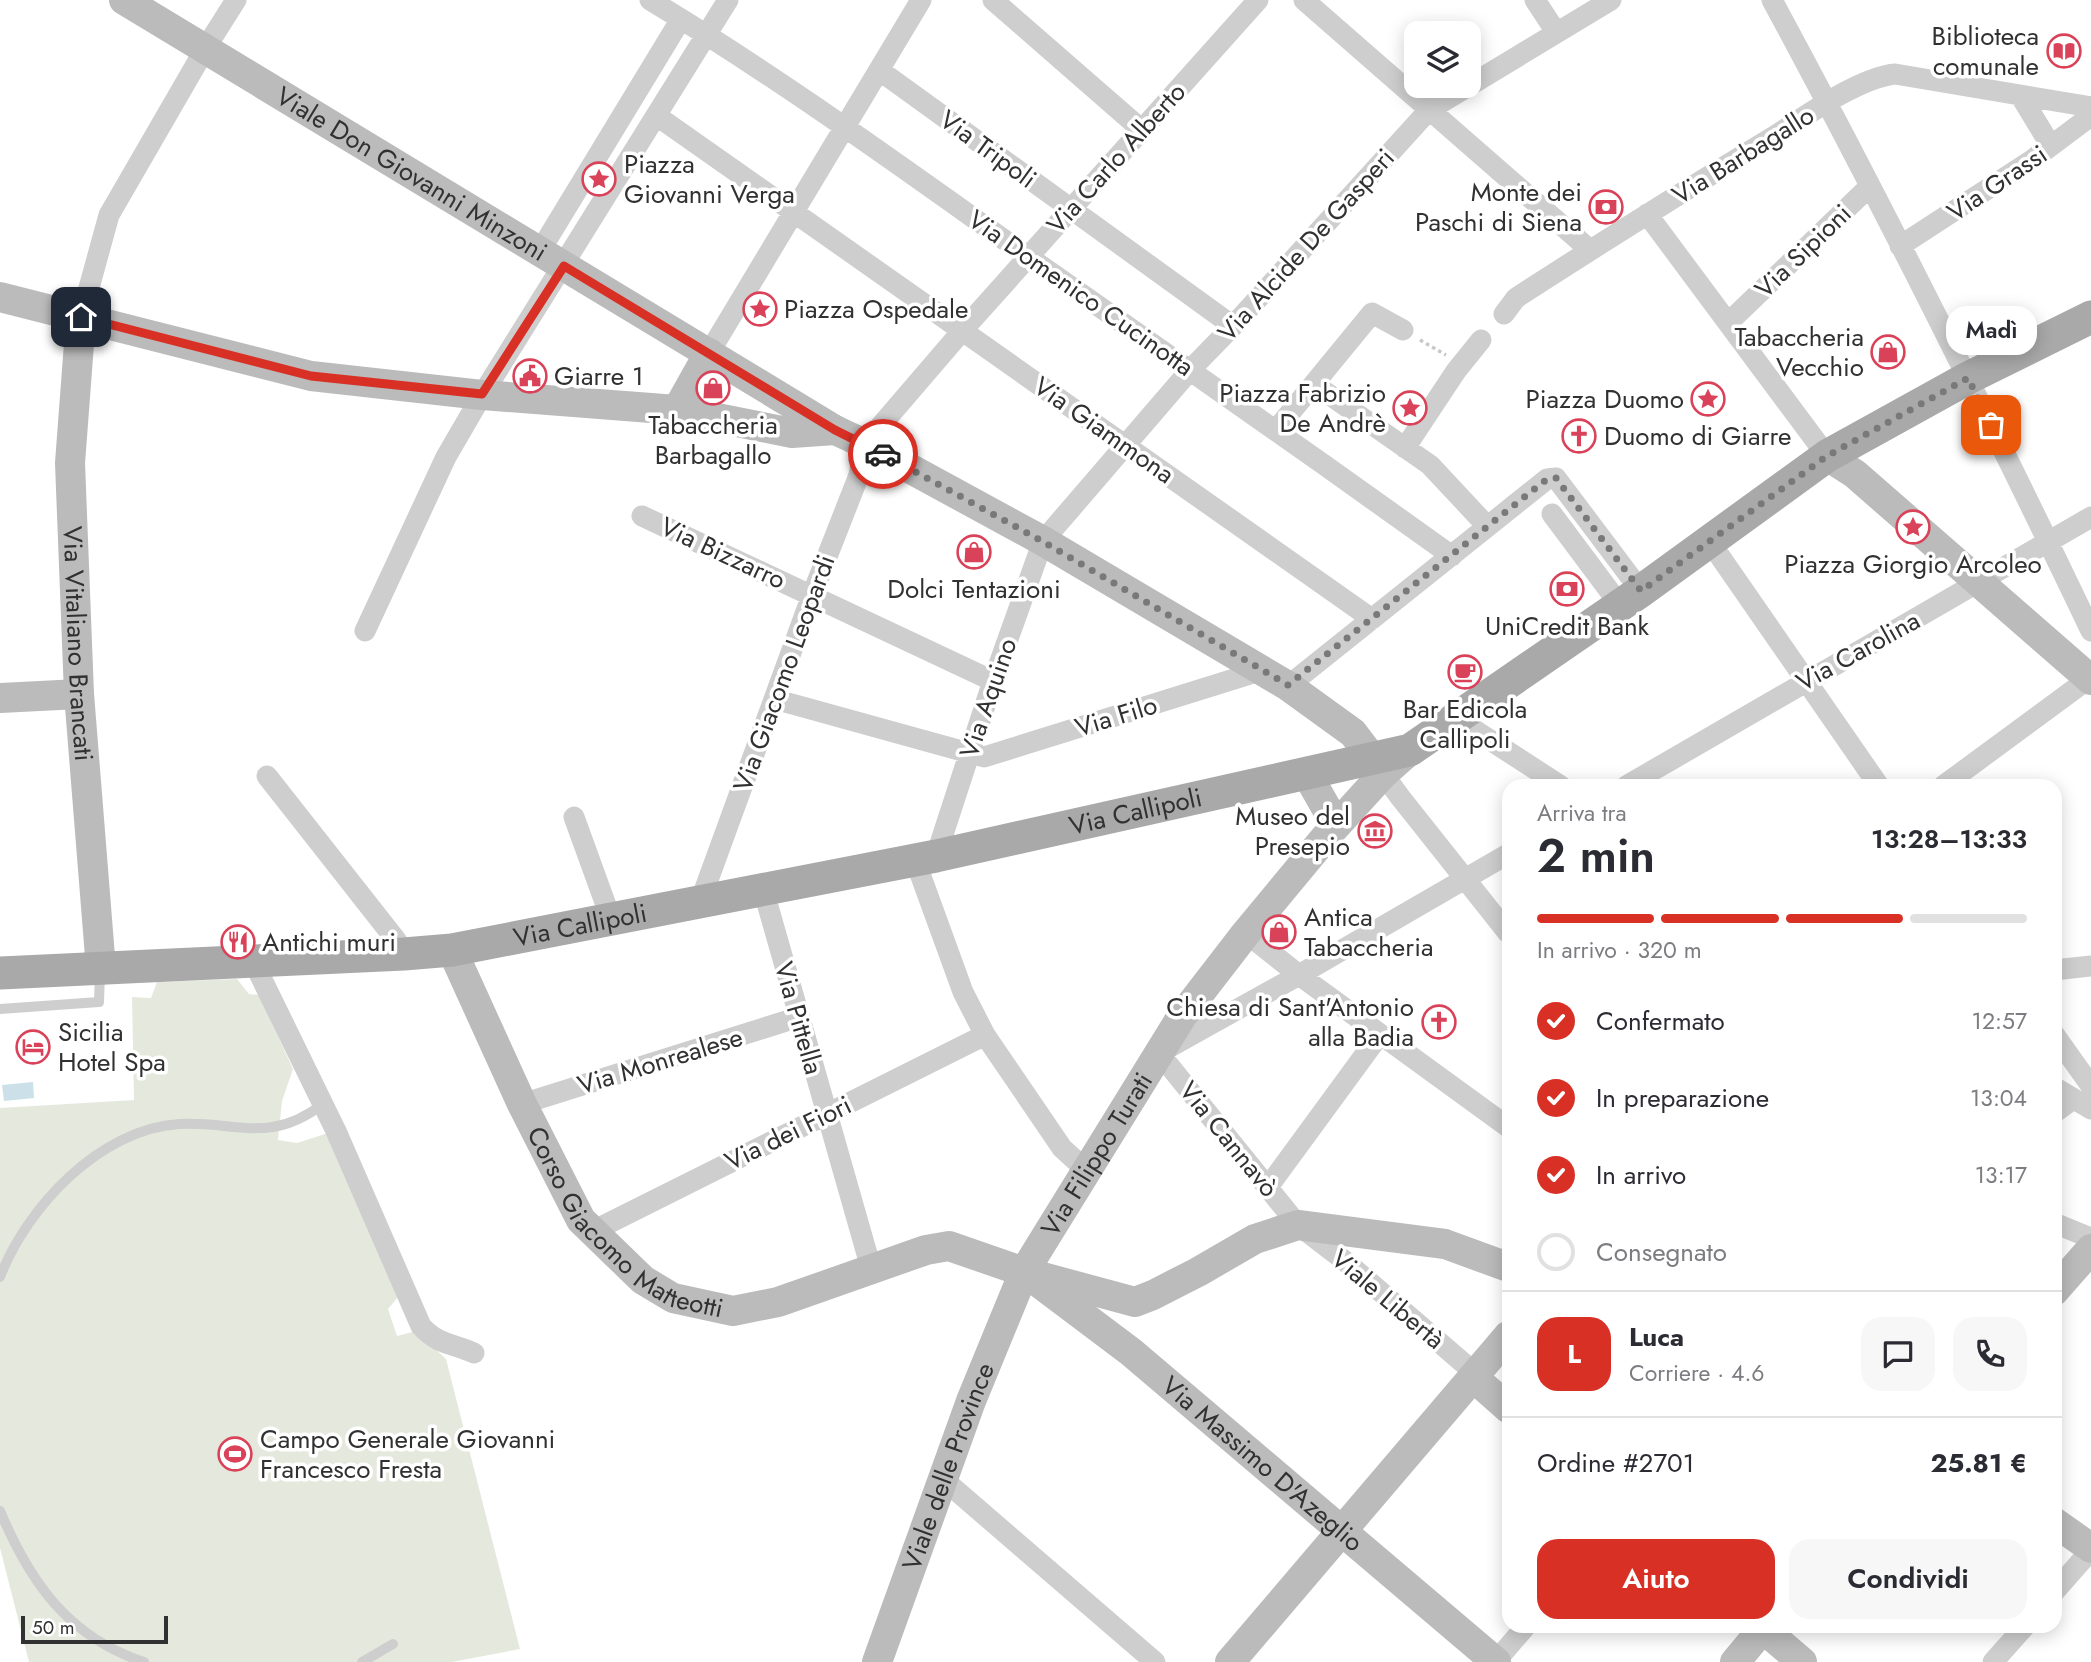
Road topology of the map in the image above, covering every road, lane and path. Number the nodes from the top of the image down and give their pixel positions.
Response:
1 (124, 0) edge
2 (236, 0) edge
3 (650, 0) edge
4 (728, 0) edge
5 (921, 0) edge
6 (993, 0) edge
7 (1258, 0) edge
8 (1304, 0) edge
9 (1535, 0) edge
10 (1611, 0) edge
11 (1772, 0) edge
12 (681, 19) junction
13 (1556, 32) junction
14 (708, 34) junction
15 (205, 49) junction
16 (879, 70) junction
17 (2020, 95) junction
18 (1828, 103) junction
19 (2091, 107) edge
20 (1429, 110) junction
21 (657, 116) junction
22 (2091, 117) edge
23 (845, 127) junction
24 (1142, 130) junction
25 (2051, 146) junction
26 (1870, 187) junction
27 (1071, 209) junction
28 (1652, 211) junction
29 (793, 212) junction
30 (1900, 246) junction
31 (1590, 250) junction
32 (1028, 257) junction
33 (552, 258) junction
34 (0, 297) edge
35 (1504, 314) dead end
36 (81, 317) junction
37 (2091, 317) edge
38 (1732, 319) junction
39 (1233, 326) junction
40 (1403, 330) joint
41 (962, 331) junction
42 (1481, 341) dead end
43 (705, 351) junction
44 (1461, 365) junction
45 (1191, 369) junction
46 (1968, 378) junction
47 (1314, 384) junction
48 (482, 394) junction
49 (677, 410) junction
50 (835, 430) junction
51 (1276, 430) junction
52 (865, 444) junction
53 (1124, 445) junction
54 (1405, 448) junction
55 (1827, 456) junction
56 (1552, 513) dead end
57 (642, 516) dead end
58 (2091, 517) edge
59 (1487, 526) junction
60 (1042, 541) junction
61 (2049, 541) junction
62 (1710, 542) junction
63 (1451, 556) junction
64 (1979, 583) junction
65 (812, 595) junction
66 (1631, 598) junction
67 (2086, 608) edge
68 (1372, 619) junction
69 (365, 631) dead end
70 (2091, 631) edge
71 (1263, 670) junction
72 (2090, 679) edge
73 (1806, 680) junction
74 (993, 681) junction
75 (1288, 685) junction
76 (79, 694) junction
77 (0, 698) edge
78 (774, 699) junction
79 (1456, 718) junction
80 (969, 752) junction
81 (1378, 766) junction
82 (1307, 774) junction
83 (267, 776) dead end
84 (1550, 779) edge
85 (1638, 779) edge
86 (1875, 779) edge
87 (1953, 779) edge
88 (574, 817) dead end
89 (1330, 832) junction
90 (1502, 857) edge
91 (926, 858) junction
92 (1465, 879) junction
93 (763, 889) junction
94 (700, 902) junction
95 (611, 919) junction
96 (1502, 925) edge
97 (1246, 933) junction
98 (452, 950) junction
99 (404, 954) junction
100 (253, 961) junction
101 (2091, 966) edge
102 (101, 969) junction
103 (2062, 969) edge
104 (0, 973) edge
105 (1299, 975) junction
106 (0, 1009) edge
107 (799, 1017) junction
108 (1380, 1034) junction
109 (985, 1035) junction
110 (2062, 1045) edge
111 (1159, 1053) junction
112 (2091, 1086) edge
113 (2062, 1092) edge
114 (323, 1104) junction
115 (522, 1104) junction
116 (2082, 1104) edge
117 (2062, 1110) edge
118 (826, 1114) junction
119 (1502, 1114) edge
120 (1087, 1171) junction
121 (1268, 1187) junction
122 (1298, 1225) junction
123 (2062, 1226) edge
124 (591, 1231) junction
125 (1369, 1233) junction
126 (2091, 1238) edge
127 (2091, 1250) edge
128 (1345, 1261) junction
129 (1502, 1265) edge
130 (871, 1268) junction
131 (1024, 1272) junction
132 (0, 1277) edge
133 (2062, 1282) edge
134 (1135, 1302) junction
135 (1502, 1343) edge
136 (1131, 1352) junction
137 (474, 1353) dead end
138 (1474, 1376) junction
139 (1502, 1402) edge
140 (944, 1480) junction
141 (0, 1511) edge
142 (2062, 1527) edge
143 (1341, 1532) junction
144 (2091, 1549) edge
145 (2062, 1583) edge
146 (1520, 1633) edge
147 (1758, 1633) edge
148 (1770, 1633) edge
149 (2019, 1633) edge
150 (393, 1644) dead end
151 (144, 1662) edge
152 (362, 1662) edge
153 (877, 1662) edge
154 (1155, 1662) edge
155 (1230, 1662) edge
156 (1495, 1662) edge
157 (1735, 1662) edge
158 (1802, 1662) edge
159 (1993, 1662) edge

1 - 15 street, Viale Don Giovanni Minzoni
2 - 15 street
3 - 12 street, Via Domenico Cucinotta
4 - 14 street
5 - 16 street
6 - 24 street
7 - 24 street, Via Carlo Alberto
8 - 20 street
9 - 13 street
10 - 13 street, Via Alcide De Gasperi
11 - 18 street
12 - 14 street, Via Domenico Cucinotta
12 - 33 street
13 - 20 street, Via Alcide De Gasperi
14 - 21 street
14 - 23 street, Via Domenico Cucinotta
15 - 33 street, Viale Don Giovanni Minzoni
15 - 36 street
16 - 23 street
16 - 27 street, Via Tripoli
17 - 18 street, Via Barbagallo
17 - 19 street, Via Barbagallo
17 - 25 street
18 - 26 street
18 - 28 street, Via Barbagallo
20 - 31 street
20 - 39 street, Via Alcide De Gasperi
21 - 29 street
21 - 33 street
22 - 25 street, Via Grassi
23 - 29 street
23 - 32 street, Via Domenico Cucinotta
24 - 27 street, Via Carlo Alberto
25 - 30 street, Via Grassi
26 - 30 street
26 - 38 street, Via Sipioni
27 - 32 street, Via Carlo Alberto
27 - 39 street, Via Tripoli
28 - 31 street, Via Barbagallo
28 - 38 street
29 - 41 street, Via Giammona
29 - 43 street
30 - 46 street
31 - 35 street, Via Barbagallo
32 - 41 street, Via Carlo Alberto
32 - 45 street, Via Domenico Cucinotta
33 - 43 street, Viale Don Giovanni Minzoni
33 - 48 street
34 - 36 street
36 - 48 street
36 - 76 street, Via Vitaliano Brancati
37 - 46 main road, Via Callipoli
38 - 55 street
39 - 45 street, Via Alcide De Gasperi
40 - 44 path
40 - 47 street
41 - 52 street, Via Carlo Alberto
41 - 53 street, Via Giammona
42 - 44 street
43 - 49 street
43 - 50 street, Viale Don Giovanni Minzoni
44 - 54 street
45 - 51 street, Via Domenico Cucinotta
45 - 53 street, Via Alcide De Gasperi
46 - 55 main road, Via Callipoli
46 - 61 street
47 - 51 street
47 - 54 street
48 - 49 street
48 - 69 street
49 - 50 street
50 - 52 street, Viale Don Giovanni Minzoni
51 - 63 street, Via Domenico Cucinotta
52 - 60 street, Viale Don Giovanni Minzoni
52 - 65 street, Via Giacomo Leopardi
53 - 60 street, Via Alcide De Gasperi
53 - 68 street, Via Giammona
54 - 59 street
55 - 62 main road, Via Callipoli
55 - 64 street
56 - 66 street
57 - 65 street, Via Bizzarro
58 - 61 street, Via Carolina
59 - 63 street
59 - 66 street
60 - 71 street, Viale Don Giovanni Minzoni
60 - 74 street, Via Aquino
61 - 64 street, Via Carolina
61 - 67 street
62 - 66 main road, Via Callipoli
62 - 73 street
63 - 68 street
64 - 72 street
64 - 73 street, Via Carolina
65 - 74 street, Via Bizzarro
65 - 78 street, Via Giacomo Leopardi
66 - 79 main road, Via Callipoli
67 - 70 street
68 - 75 street
71 - 75 street, Viale Don Giovanni Minzoni
71 - 80 street, Via Filo
72 - 87 street
73 - 85 street, Via Carolina
73 - 86 street
74 - 80 street, Via Aquino
75 - 81 street, Viale Don Giovanni Minzoni
76 - 77 street
76 - 102 street, Via Vitaliano Brancati
78 - 80 street, Via Filo
78 - 94 street, Via Giacomo Leopardi
79 - 81 main road, Via Callipoli
79 - 84 street
80 - 91 street, Via Aquino
81 - 82 main road, Via Callipoli
81 - 89 street, Via Filippo Turati
81 - 92 street
82 - 89 street
82 - 91 main road, Via Callipoli
83 - 99 street
88 - 95 street
89 - 97 street, Via Filippo Turati
90 - 92 street
91 - 93 main road, Via Callipoli
91 - 109 street
92 - 96 street
92 - 105 street
93 - 94 main road, Via Callipoli
93 - 107 street, Via Pittella
94 - 95 main road, Via Callipoli
95 - 98 main road, Via Callipoli
97 - 105 street
97 - 111 street, Via Filippo Turati
98 - 99 main road, Via Callipoli
98 - 115 street, Corso Giacomo Matteotti
99 - 100 main road, Via Callipoli
100 - 102 main road, Via Callipoli
100 - 114 street
101 - 103 street
102 - 104 main road, Via Callipoli
102 - 106 lane
105 - 108 street
105 - 111 street
107 - 115 street, Via Monrealese
107 - 118 street, Via Pittella
108 - 119 street
108 - 121 street
109 - 118 street, Via dei Fiori
109 - 120 street
110 - 112 street
111 - 120 street, Via Filippo Turati
111 - 121 street, Via Cannavò
113 - 116 street
114 - 132 lane
114 - 137 street
115 - 124 street, Corso Giacomo Matteotti
116 - 117 street
118 - 124 street, Via dei Fiori
118 - 130 street, Via Pittella
120 - 131 street, Via Filippo Turati
121 - 122 street, Via Cannavò
122 - 125 street
122 - 128 street, Viale Libertà
122 - 134 street
123 - 126 street
124 - 130 street, Corso Giacomo Matteotti
125 - 128 street
125 - 129 street
127 - 133 street
128 - 138 street, Viale Libertà
130 - 131 street, Corso Giacomo Matteotti
131 - 134 street, Corso Giacomo Matteotti
131 - 136 street, Via Massimo D'Azeglio
131 - 140 street, Viale delle Province
134 - 136 street
135 - 138 street
136 - 143 street, Via Massimo D'Azeglio
138 - 139 street, Viale Libertà
138 - 143 street
140 - 153 street, Viale delle Province
140 - 154 street
141 - 151 lane
142 - 144 street
143 - 155 street
143 - 156 street, Via Massimo D'Azeglio
144 - 145 street
146 - 156 street
147 - 157 street
148 - 158 street
149 - 159 street
150 - 152 lane

